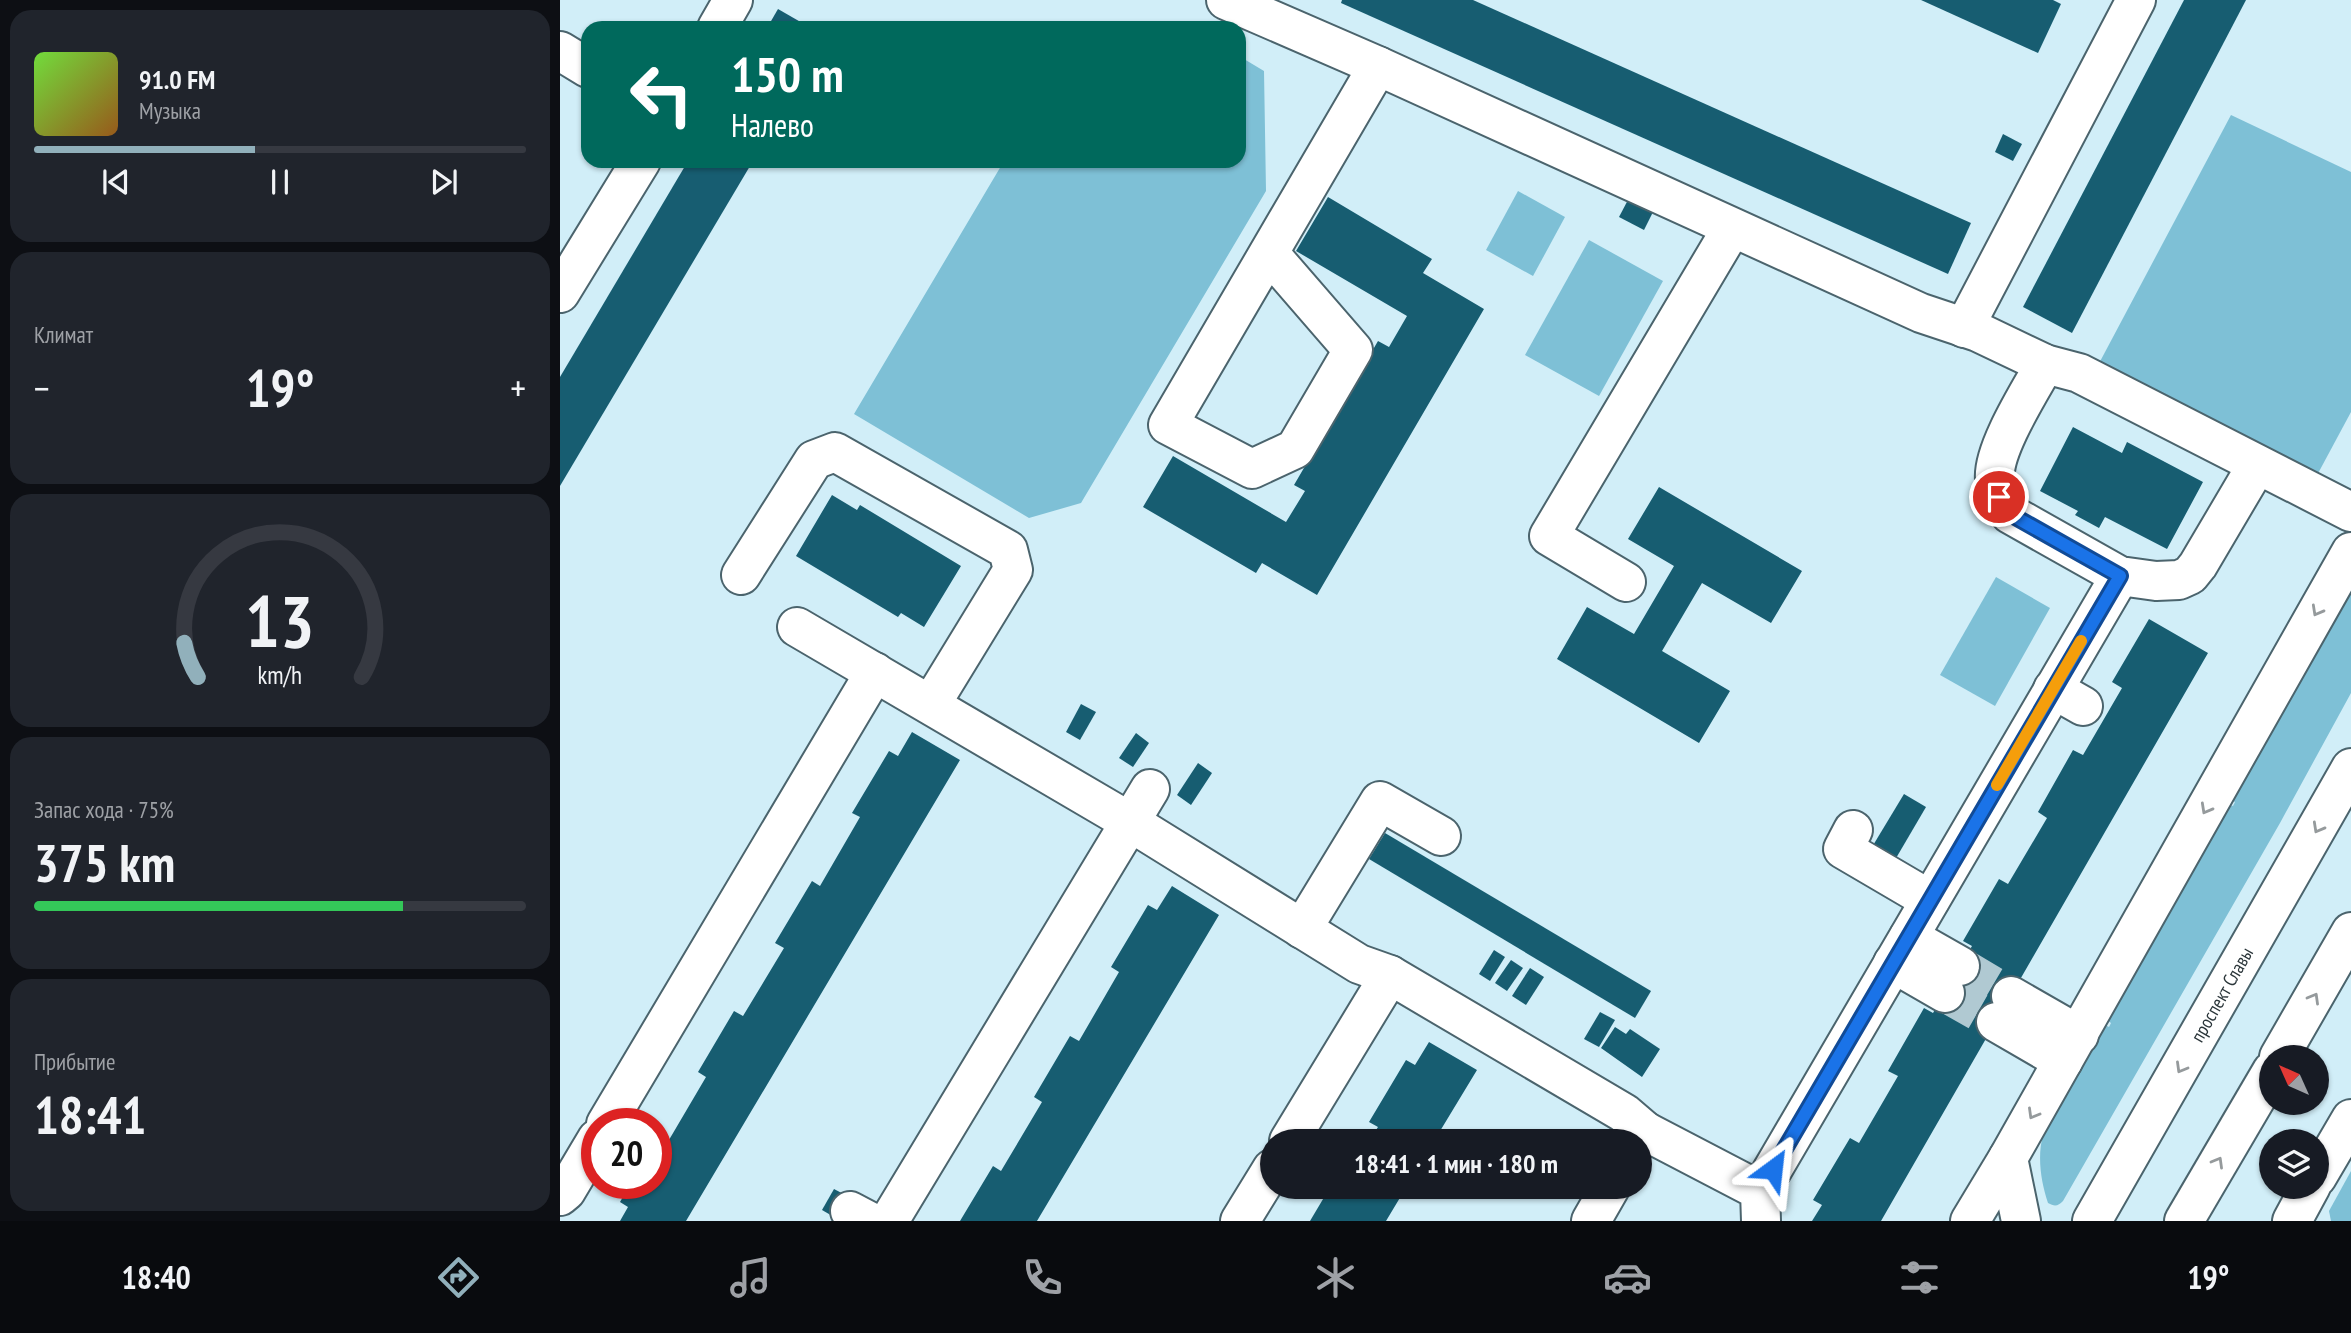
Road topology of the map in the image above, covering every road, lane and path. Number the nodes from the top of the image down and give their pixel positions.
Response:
1 (733, 0) edge
2 (1226, 0) edge
3 (2136, 0) edge
4 (721, 21) edge
5 (560, 51) edge
6 (581, 64) edge
7 (1378, 66) junction
8 (637, 168) edge
9 (1732, 228) junction
10 (1269, 253) junction
11 (560, 293) edge
12 (1964, 328) junction
13 (2045, 364) junction
14 (2257, 465) junction
15 (2351, 512) edge
16 (2351, 552) edge
17 (741, 575) dead end
18 (2120, 576) junction
19 (1626, 582) dead end
20 (797, 627) dead end
21 (875, 673) junction
22 (931, 704) junction
23 (2351, 768) edge
24 (1150, 789) dead end
25 (1130, 822) junction
26 (1853, 830) dead end
27 (1441, 836) dead end
28 (1930, 900) junction
29 (1302, 929) junction
30 (2351, 932) edge
31 (1901, 950) junction
32 (2342, 970) edge
33 (1390, 975) junction
34 (1953, 980) tunnel mouth
35 (2003, 1009) tunnel mouth
36 (2288, 1045) edge
37 (2071, 1048) junction
38 (2259, 1092) edge
39 (616, 1108) edge
40 (2351, 1119) edge
41 (1296, 1129) edge
42 (1637, 1129) edge
43 (1652, 1142) edge
44 (2329, 1157) edge
45 (2008, 1158) junction
46 (581, 1166) edge
47 (1260, 1188) edge
48 (560, 1196) edge
49 (1604, 1199) edge
50 (2304, 1199) edge
51 (1760, 1206) edge
52 (889, 1221) edge
53 (1240, 1221) edge
54 (1591, 1221) edge
55 (1970, 1221) edge
56 (2021, 1221) edge
57 (2092, 1221) edge
58 (2184, 1221) edge
59 (2292, 1221) edge

1 - 4 main road
2 - 7 main road
3 - 12 main road
5 - 6 main road
7 - 9 main road
7 - 10 main road
8 - 11 main road
9 - 12 main road
9 - 19 main road
10 - 10 main road
12 - 13 main road
13 - 14 main road
13 - 18 main road
14 - 15 main road
14 - 18 main road
16 -> 37 main road
17 - 22 main road
18 - 28 main road
20 - 21 main road
21 - 22 main road
21 - 39 main road
22 - 25 main road
23 -> 57 main road, проспект Славы
24 - 25 main road
25 - 29 main road
25 - 52 main road
26 - 28 main road
27 - 29 main road
28 - 31 main road
29 - 33 main road
30 - 32 main road
31 - 34 main road
31 - 51 main road
36 -> 32 main road
33 - 41 main road
33 - 42 main road
35 - 37 main road
37 -> 45 main road
58 -> 38 main road
40 - 44 main road
43 - 51 main road
45 - 55 main road
45 - 56 main road
46 - 48 main road
47 - 53 main road
49 - 54 main road
50 - 59 main road

